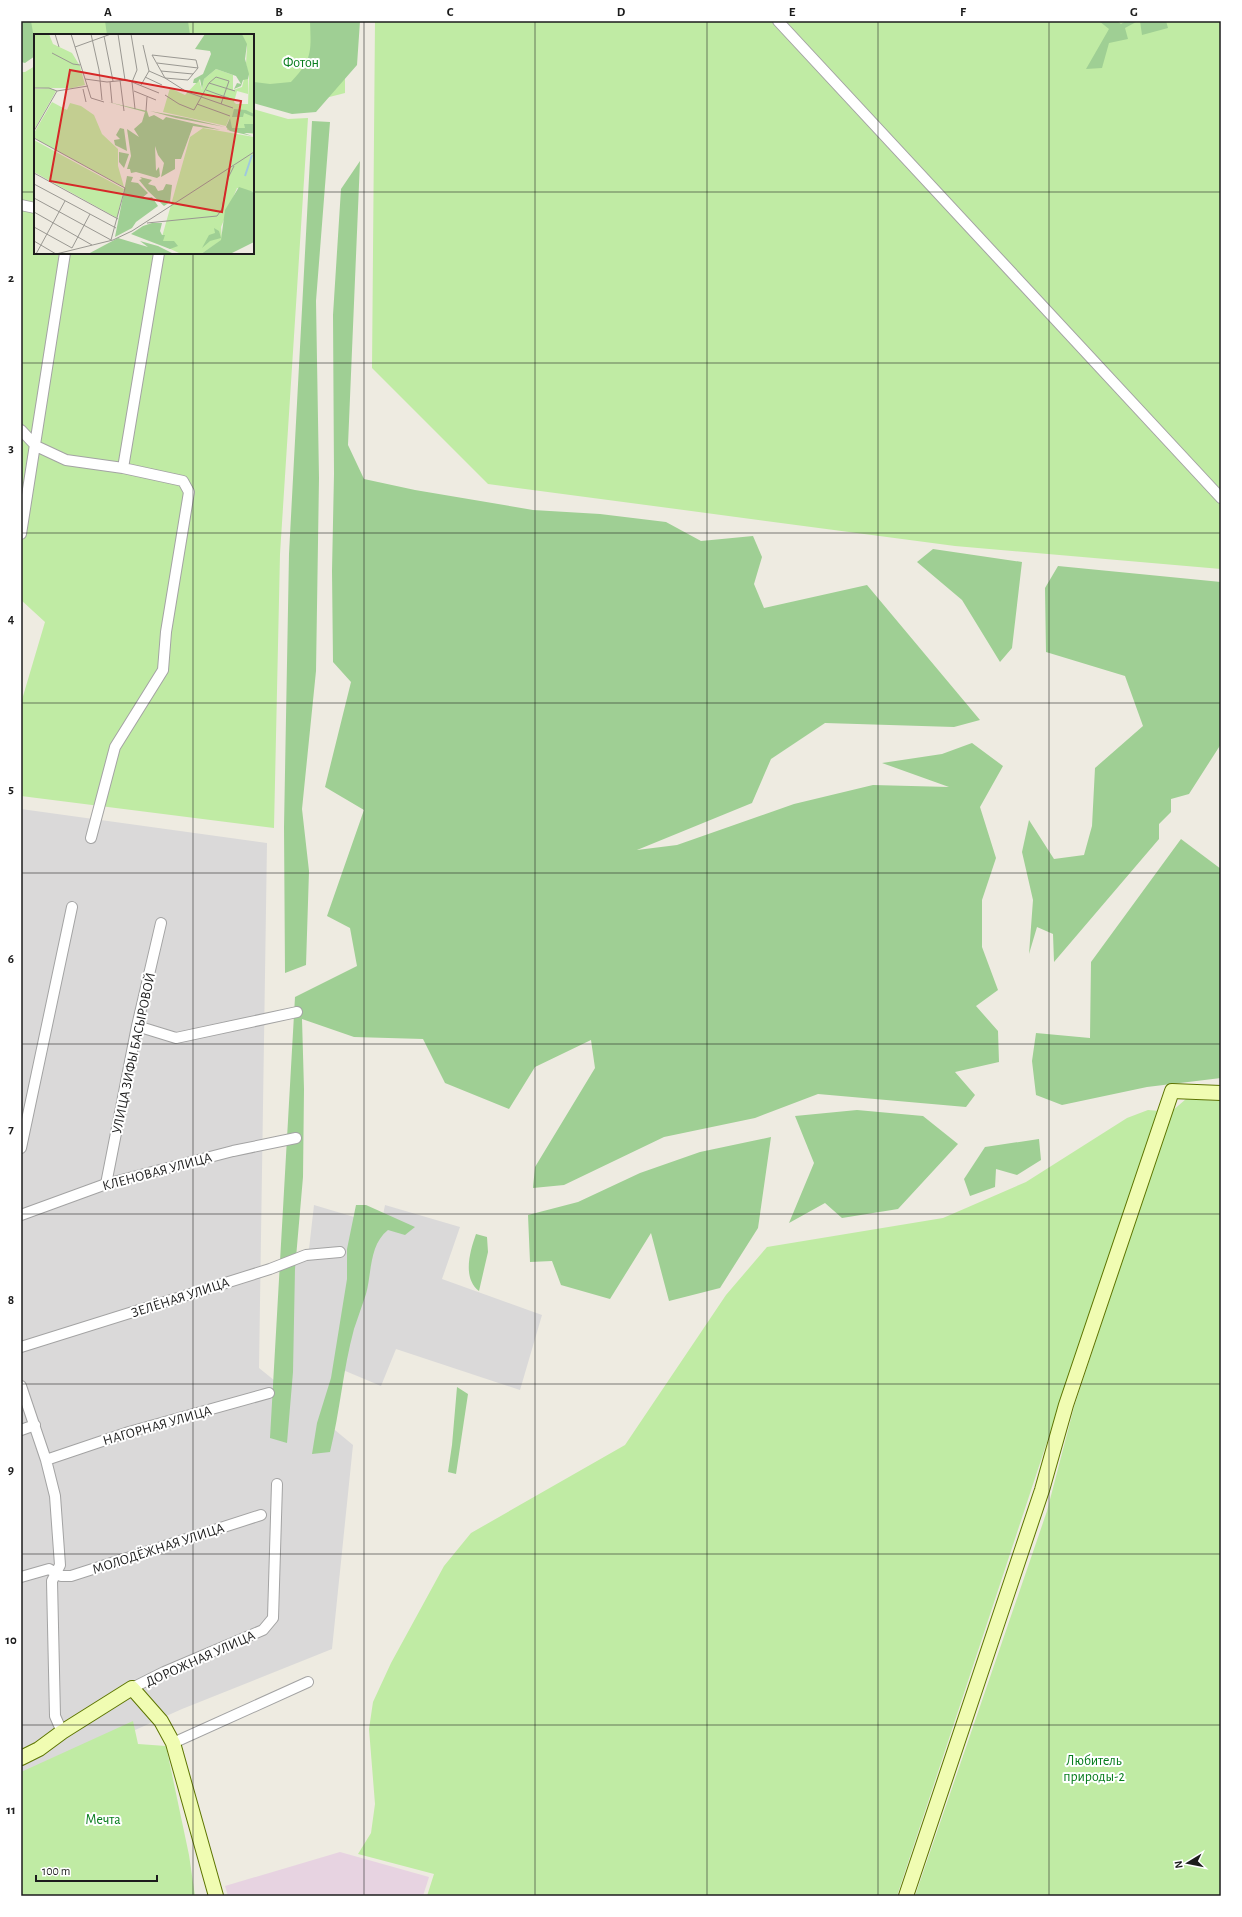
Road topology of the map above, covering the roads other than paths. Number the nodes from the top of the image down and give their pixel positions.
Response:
1 (778, 21) edge
2 (21, 205) edge
3 (34, 208) edge
4 (65, 254) edge
5 (159, 254) edge
6 (21, 430) edge
7 (36, 446) junction
8 (123, 468) junction
9 (1221, 498) edge
10 (21, 534) edge
11 (91, 838) dead end
12 (72, 907) dead end
13 (161, 923) dead end
14 (297, 1012) dead end
15 (138, 1026) junction
16 (1221, 1093) edge
17 (24, 1115) edge
18 (296, 1138) dead end
19 (21, 1148) edge
20 (106, 1184) junction
21 (21, 1215) edge
22 (340, 1252) dead end
23 (21, 1347) edge
24 (21, 1386) edge
25 (270, 1393) dead end
26 (35, 1425) junction
27 (21, 1430) edge
28 (46, 1460) junction
29 (277, 1484) dead end
30 (260, 1515) dead end
31 (56, 1573) junction
32 (21, 1577) edge
33 (308, 1682) dead end
34 (132, 1688) junction
35 (62, 1732) junction
36 (173, 1743) junction
37 (21, 1758) edge
38 (216, 1896) edge
39 (906, 1896) edge

1 - 9 street
2 - 3 street
4 - 7 street
5 - 8 street
6 - 7 street
7 - 8 street
7 - 10 street
8 - 11 street
12 - 17 street
13 - 15 street, УЛИЦА ЗИФЫ БАСЫРОВОЙ
14 - 15 street
15 - 20 street, УЛИЦА ЗИФЫ БАСЫРОВОЙ
16 - 39 street
17 - 19 street
18 - 20 street, КЛЕНОВАЯ УЛИЦА
20 - 21 street, КЛЕНОВАЯ УЛИЦА
22 - 23 street, ЗЕЛЁНАЯ УЛИЦА
24 - 26 street
25 - 28 street, НАГОРНАЯ УЛИЦА
26 - 27 street
26 - 28 street
28 - 31 street
29 - 34 street, ДОРОЖНАЯ УЛИЦА
30 - 31 street, МОЛОДЁЖНАЯ УЛИЦА
31 - 32 street, МОЛОДЁЖНАЯ УЛИЦА
31 - 35 street
33 - 36 street
34 - 35 street
34 - 36 street
35 - 37 street
36 - 38 street

